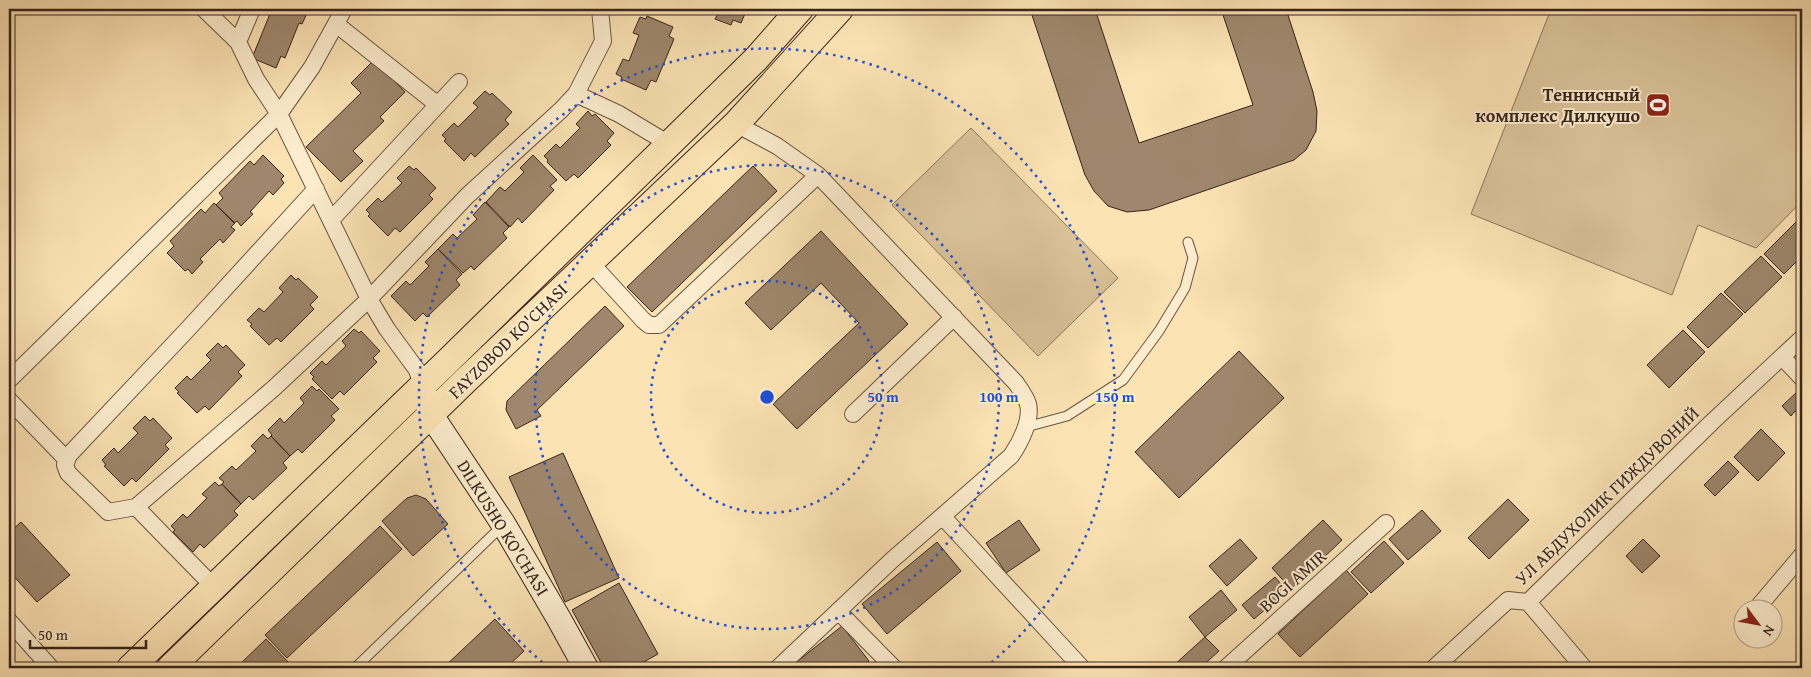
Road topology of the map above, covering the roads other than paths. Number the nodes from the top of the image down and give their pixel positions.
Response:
1 (204, 9) edge
2 (252, 9) edge
3 (344, 9) edge
4 (600, 9) edge
5 (800, 9) edge
6 (840, 9) edge
7 (336, 24) junction
8 (238, 42) junction
9 (459, 82) dead end
10 (576, 94) junction
11 (438, 106) junction
12 (279, 114) junction
13 (736, 124) junction
14 (668, 144) junction
15 (818, 175) junction
16 (316, 189) junction
17 (331, 220) junction
18 (1188, 242) dead end
19 (590, 262) junction
20 (369, 300) junction
21 (954, 317) junction
22 (1802, 338) edge
23 (1782, 357) junction
24 (1802, 378) edge
25 (9, 380) edge
26 (422, 386) junction
27 (9, 400) edge
28 (853, 414) dead end
29 (431, 415) junction
30 (1026, 427) junction
31 (67, 460) junction
32 (136, 507) junction
33 (943, 517) junction
34 (1386, 523) dead end
35 (504, 525) junction
36 (1802, 555) edge
37 (213, 586) junction
38 (1764, 600) edge
39 (1528, 602) junction
40 (838, 611) junction
41 (9, 621) edge
42 (51, 668) edge
43 (130, 668) edge
44 (170, 668) edge
45 (355, 668) edge
46 (586, 668) edge
47 (778, 668) edge
48 (894, 668) edge
49 (1082, 668) edge
50 (1227, 668) edge
51 (1434, 668) edge
52 (1584, 668) edge

1 - 8 street
2 - 8 street
3 - 7 street
4 - 10 street
5 - 14 main road, FAYZOBOD KO'CHASI
6 - 13 main road, FAYZOBOD KO'CHASI
7 - 11 street
7 - 12 street
8 - 12 street
9 - 11 street
10 - 14 street
10 - 20 street
11 - 17 street
12 - 16 street
12 - 25 street
13 - 15 street
13 - 19 main road, FAYZOBOD KO'CHASI
14 - 26 main road, FAYZOBOD KO'CHASI
15 - 19 street
15 - 21 street
16 - 17 street
16 - 31 street
17 - 20 street
18 - 30 lane
19 - 29 main road, FAYZOBOD KO'CHASI
20 - 26 street
20 - 32 street
21 - 28 street
21 - 30 street
22 - 23 street, УЛ АБДУХОЛИК ГИЖДУВОНИЙ
23 - 24 street
23 - 39 street, УЛ АБДУХОЛИК ГИЖДУВОНИЙ
26 - 29 street, DILKUSHO KO'CHASI
26 - 37 main road, FAYZOBOD KO'CHASI
27 - 31 street
29 - 35 street, DILKUSHO KO'CHASI
29 - 44 main road, FAYZOBOD KO'CHASI
30 - 33 street
31 - 32 street
32 - 37 street
33 - 40 street
33 - 49 street
34 - 50 street
35 - 45 lane
35 - 46 street, DILKUSHO KO'CHASI
36 - 38 street
37 - 43 main road, FAYZOBOD KO'CHASI
39 - 51 street, УЛ АБДУХОЛИК ГИЖДУВОНИЙ
39 - 52 street
40 - 47 street
40 - 48 street
41 - 42 street

